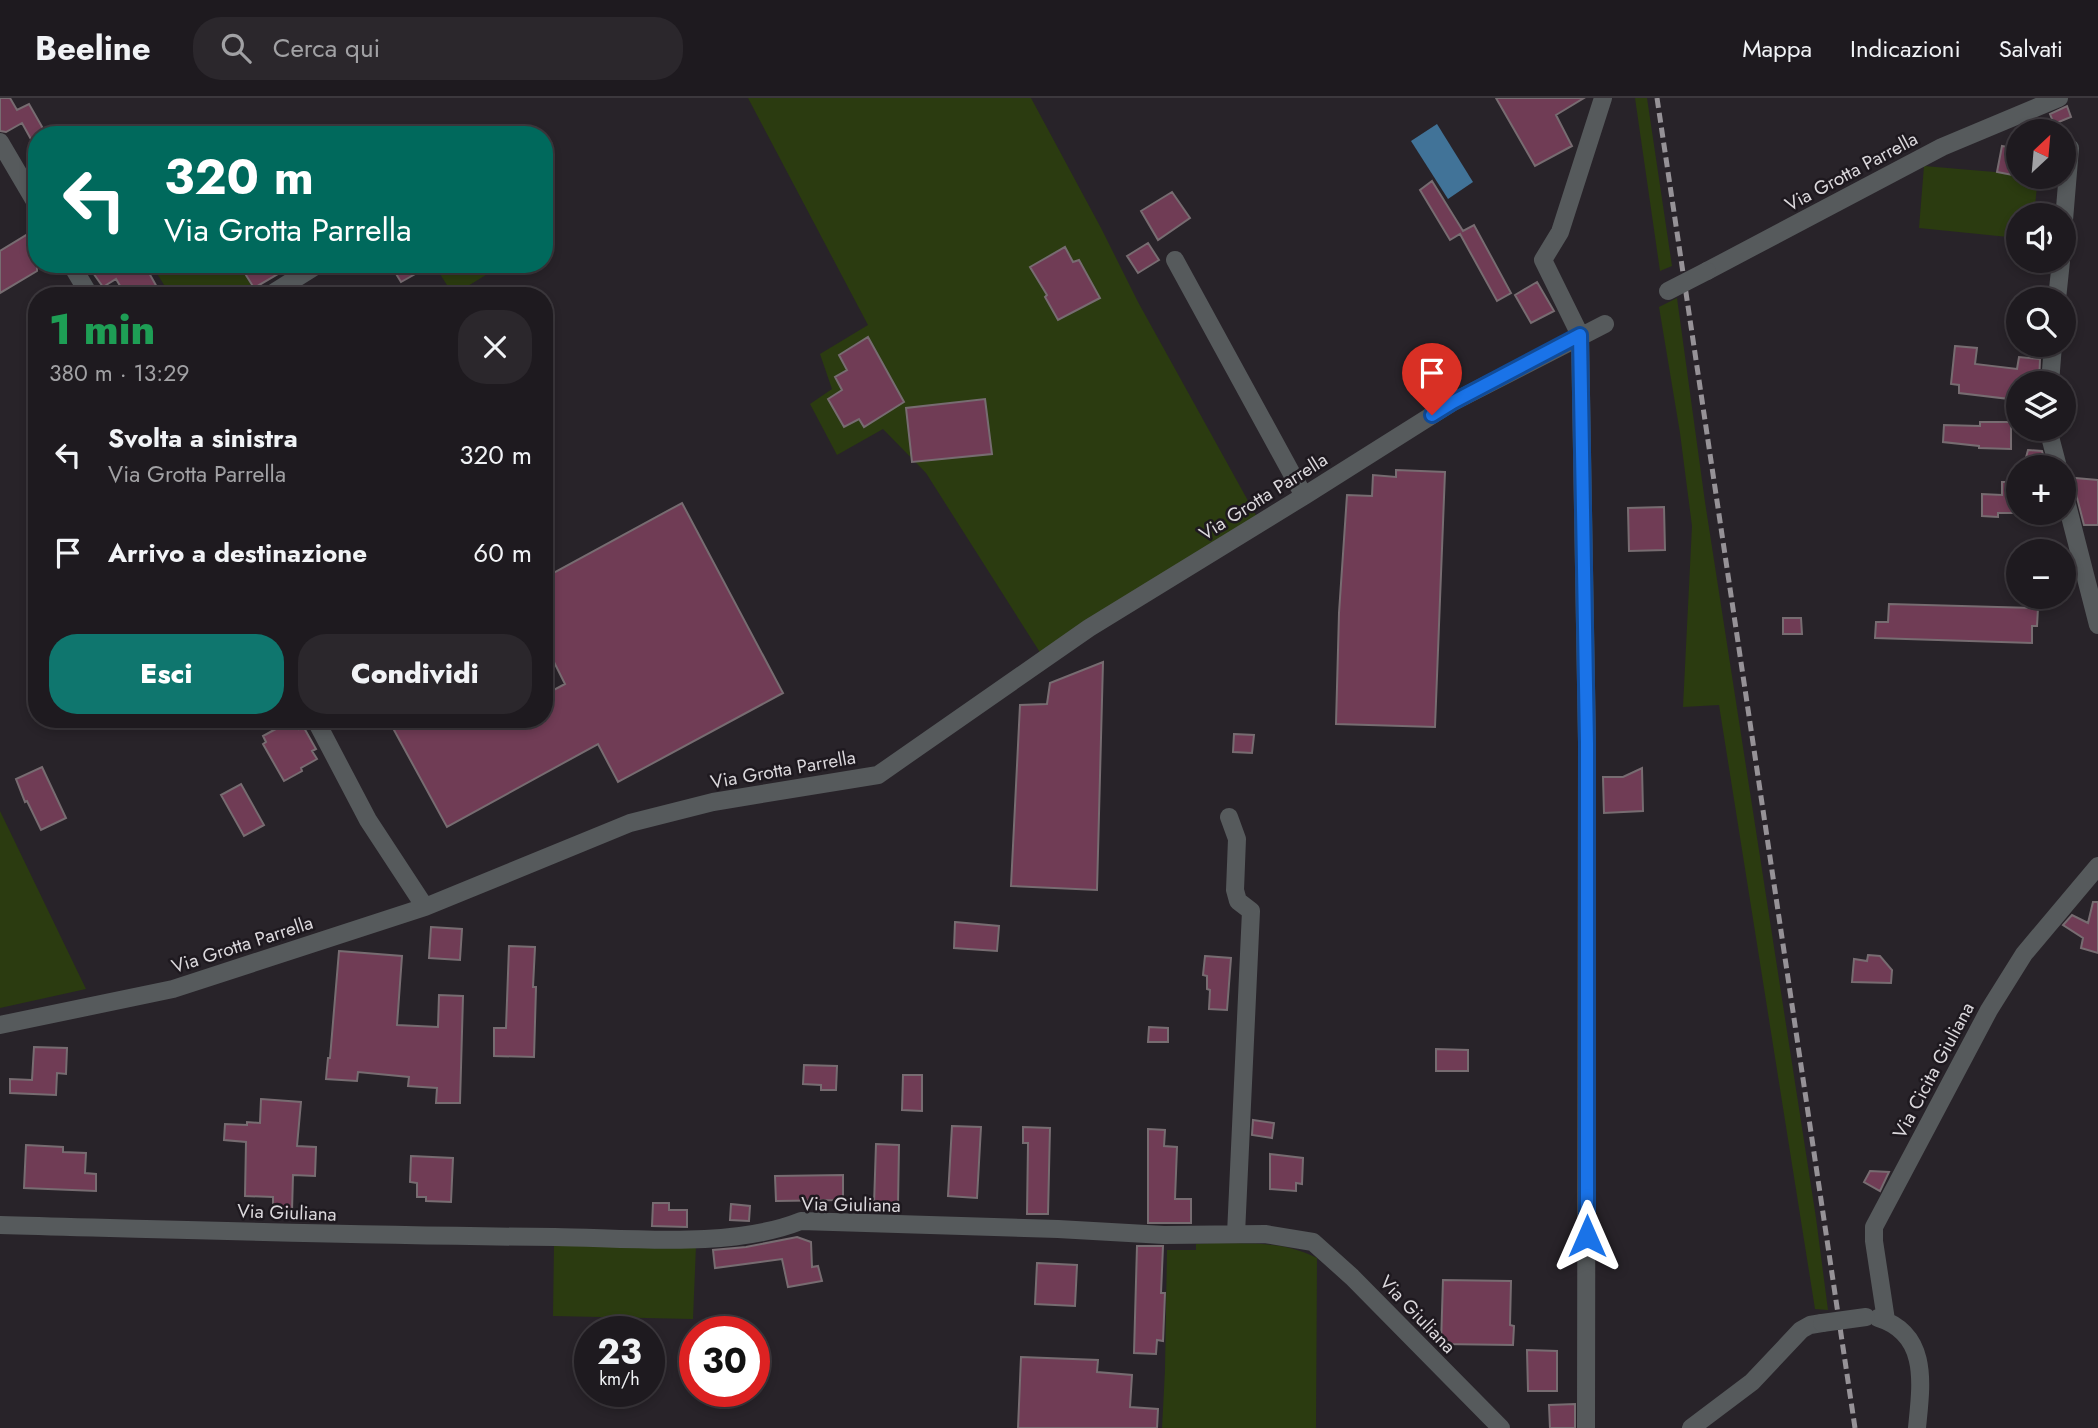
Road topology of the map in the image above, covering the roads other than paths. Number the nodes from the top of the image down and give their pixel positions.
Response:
1 (1603, 98) edge
2 (2059, 98) edge
3 (0, 142) edge
4 (28, 190) edge
5 (1175, 260) dead end
6 (305, 273) edge
7 (282, 287) edge
8 (1668, 291) dead end
9 (1605, 324) dead end
10 (1580, 335) junction
11 (1304, 496) junction
12 (2072, 525) edge
13 (2098, 625) edge
14 (320, 728) edge
15 (1228, 817) dead end
16 (2098, 866) edge
17 (425, 908) junction
18 (0, 1025) edge
19 (0, 1225) edge
20 (1236, 1234) junction
21 (1886, 1320) junction
22 (1501, 1428) edge
23 (1586, 1428) edge
24 (1690, 1428) edge
25 (1917, 1428) edge

1 - 10 street
2 - 8 street, Via Grotta Parrella, bridge
3 - 4 street
5 - 11 street
6 - 7 street
9 - 10 street, Via Grotta Parrella
10 - 11 street, Via Grotta Parrella
10 - 23 street
11 - 17 street, Via Grotta Parrella
12 - 13 street
14 - 17 street
15 - 20 street
16 - 21 street, Via Cicita Giuliana
17 - 18 street, Via Grotta Parrella
19 - 20 street, Via Giuliana
20 - 22 street, Via Giuliana
21 - 24 street, bridge
21 - 25 street

